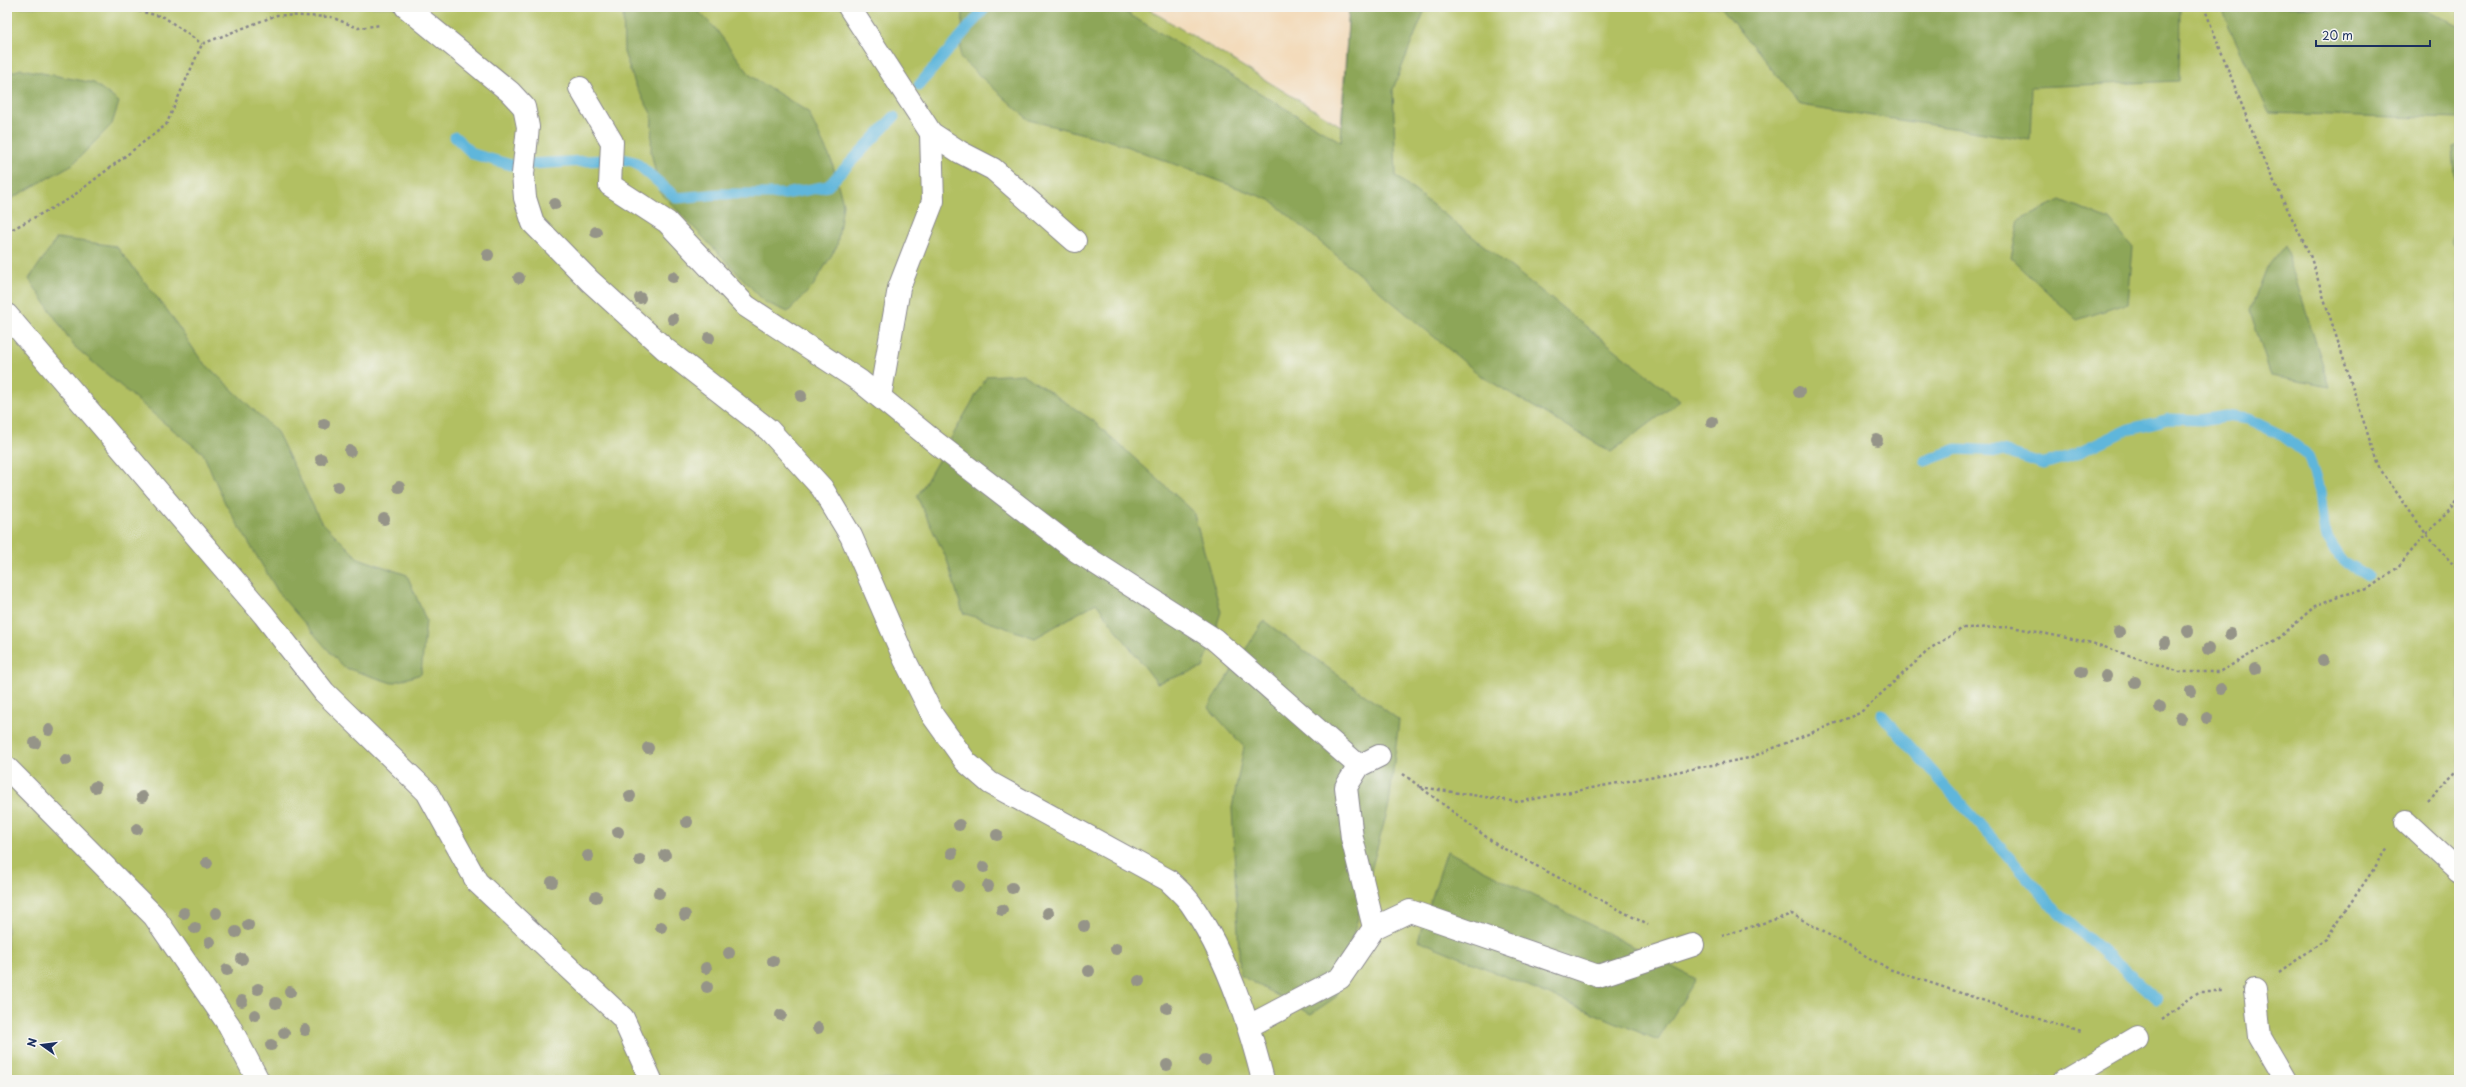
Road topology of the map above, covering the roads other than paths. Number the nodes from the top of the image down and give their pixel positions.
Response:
1 (406, 7) edge
2 (849, 7) edge
3 (580, 88) dead end
4 (931, 133) junction
5 (1075, 241) dead end
6 (7, 316) edge
7 (880, 397) junction
8 (1379, 756) road end
9 (1359, 766) junction
10 (7, 768) edge
11 (2406, 822) road end
12 (2459, 871) edge
13 (1374, 928) junction
14 (1693, 945) road end
15 (2255, 990) road end
16 (1249, 1026) junction
17 (2137, 1037) road end
18 (258, 1080) edge
19 (651, 1080) edge
20 (1263, 1080) edge
21 (2064, 1080) edge
22 (2285, 1080) edge

1 - 16 lane
2 - 4 lane
3 - 7 lane
4 - 5 lane
4 - 7 lane
6 - 19 lane
7 - 9 lane
8 - 9 lane
9 - 13 lane
10 - 18 lane
11 - 12 lane
13 - 14 lane
13 - 16 lane
15 - 22 lane
16 - 20 lane
17 - 21 lane

